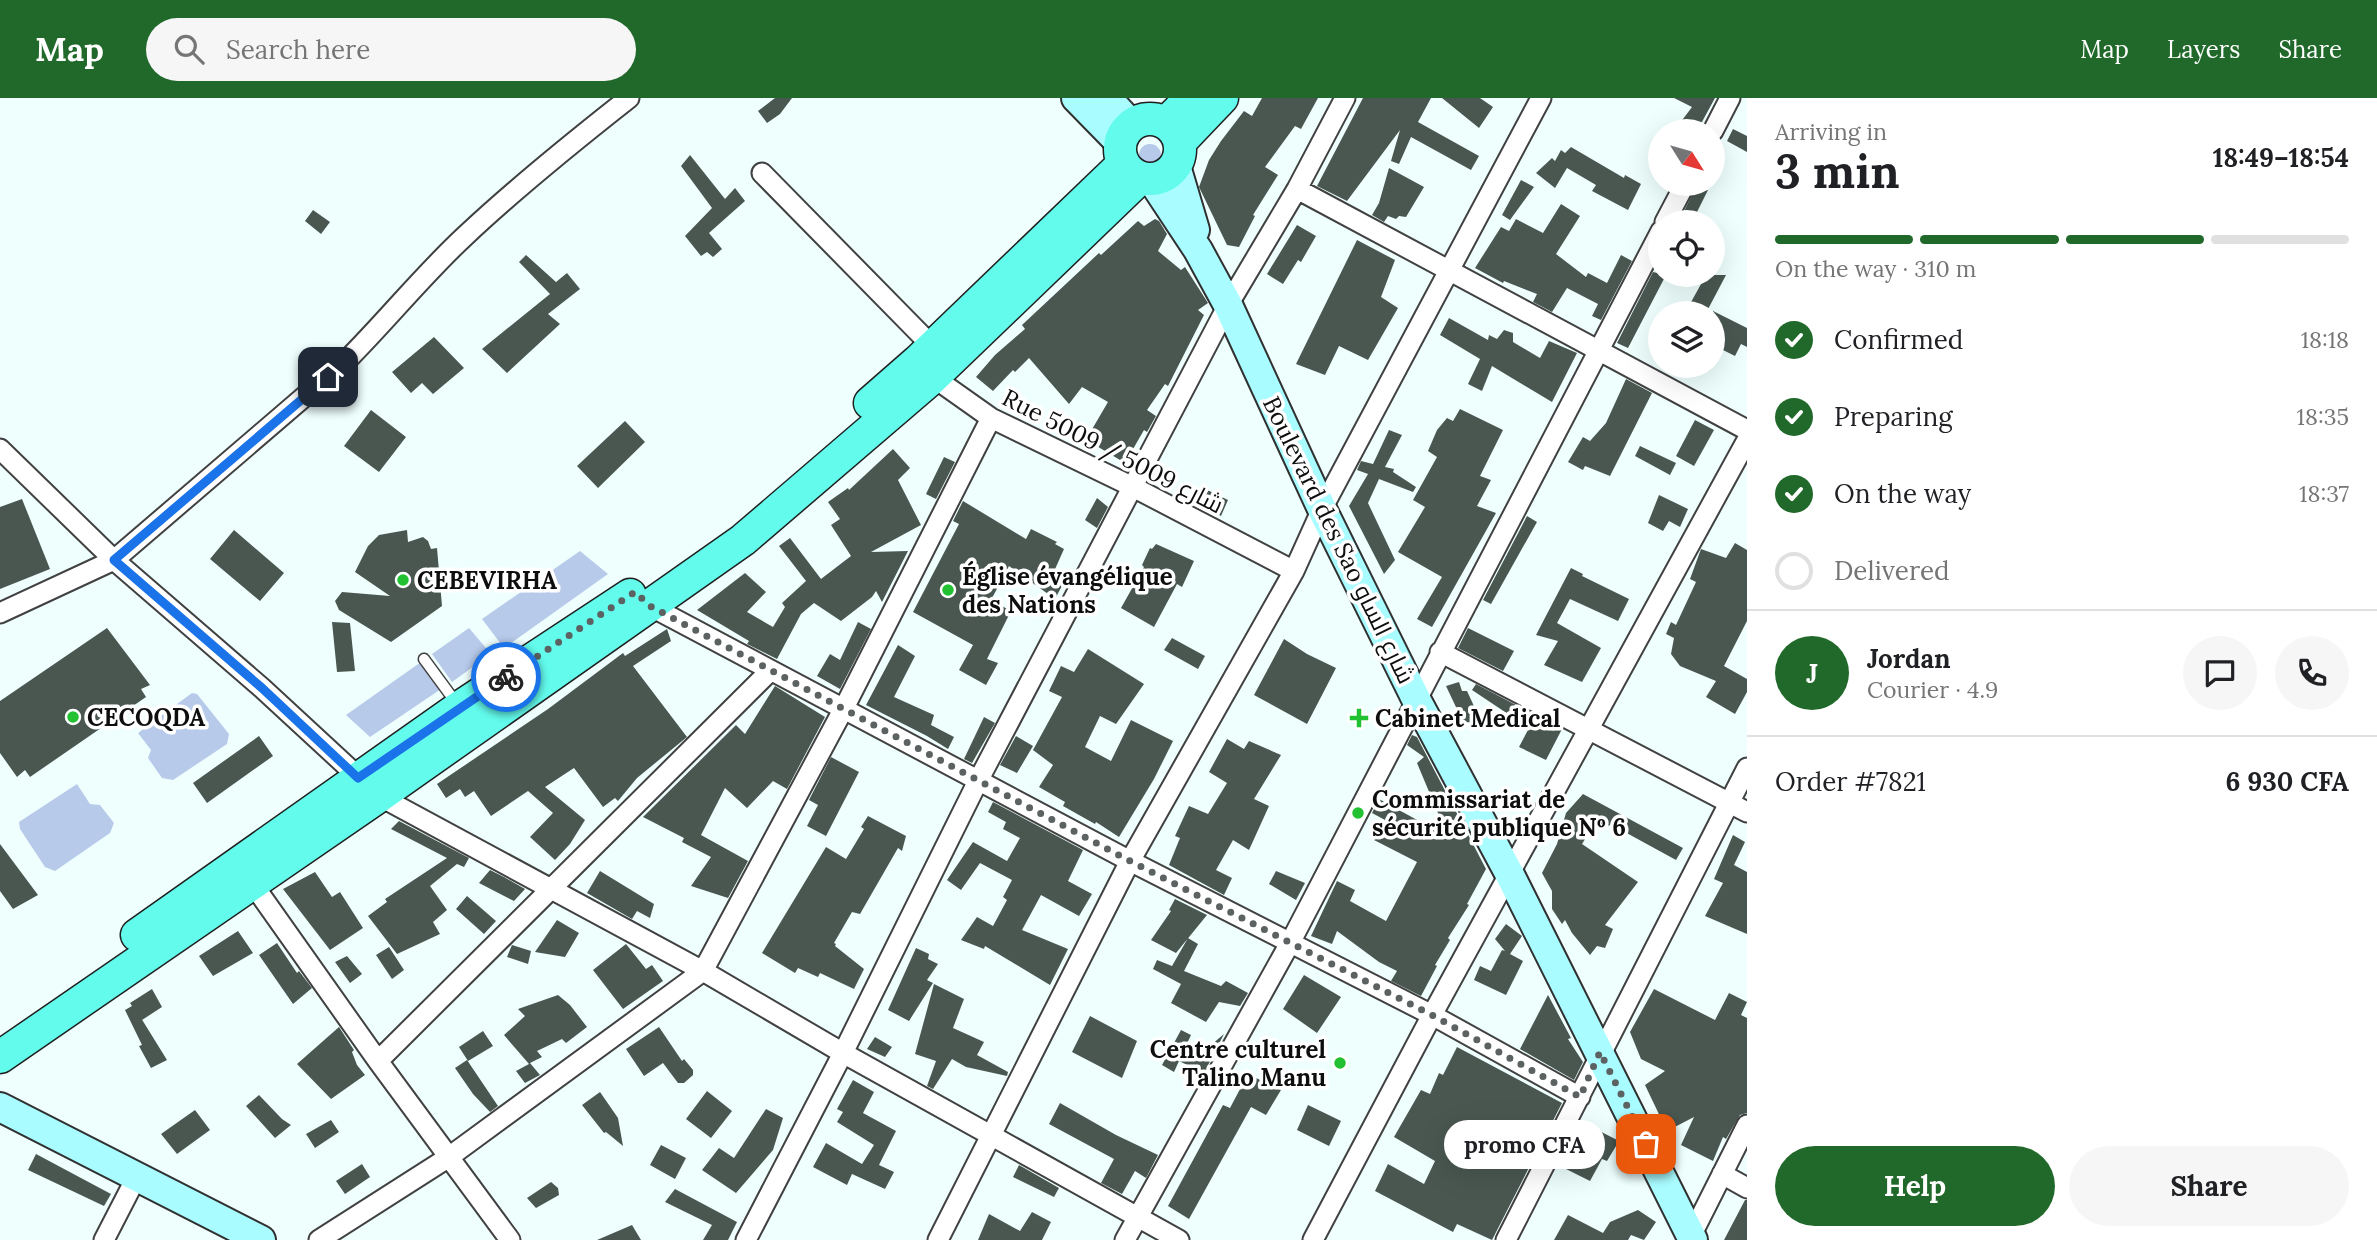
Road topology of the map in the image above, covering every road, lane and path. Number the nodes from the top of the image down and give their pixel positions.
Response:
1 (629, 98) edge
2 (1076, 98) edge
3 (1107, 98) edge
4 (1191, 98) edge
5 (1222, 98) edge
6 (1345, 98) edge
7 (1541, 98) edge
8 (1730, 98) edge
9 (1719, 119) edge
10 (1149, 152) junction
11 (762, 173) dead end
12 (1297, 189) junction
13 (1648, 256) edge
14 (1449, 270) junction
15 (1228, 305) junction
16 (1599, 350) junction
17 (928, 361) junction
18 (991, 418) junction
19 (1747, 430) edge
20 (1747, 440) edge
21 (0, 449) edge
22 (1133, 487) junction
23 (1322, 509) junction
24 (114, 560) junction
25 (1294, 571) junction
26 (643, 599) junction
27 (0, 613) edge
28 (1440, 652) junction
29 (425, 659) dead end
30 (770, 671) junction
31 (1417, 701) junction
32 (460, 707) junction
33 (844, 710) junction
34 (1591, 728) junction
35 (1747, 768) edge
36 (978, 781) junction
37 (368, 787) junction
38 (1729, 802) junction
39 (1747, 811) edge
40 (1130, 861) junction
41 (1510, 875) junction
42 (252, 883) junction
43 (552, 890) junction
44 (1290, 943) junction
45 (704, 971) junction
46 (1432, 1015) junction
47 (0, 1030) edge
48 (1600, 1052) junction
49 (843, 1053) junction
50 (0, 1056) edge
51 (378, 1061) junction
52 (1580, 1097) junction
53 (0, 1107) edge
54 (1747, 1125) edge
55 (991, 1136) junction
56 (449, 1157) junction
57 (1722, 1174) junction
58 (137, 1176) junction
59 (1747, 1188) edge
60 (1137, 1218) junction
61 (1691, 1239) edge
62 (104, 1240) edge
63 (261, 1240) edge
64 (319, 1240) edge
65 (510, 1240) edge
66 (746, 1240) edge
67 (938, 1240) edge
68 (1125, 1240) edge
69 (1179, 1240) edge
70 (1313, 1240) edge
71 (1506, 1240) edge

1 - 24 street
2 - 10 street
3 - 10 street
4 - 10 main road
5 - 10 main road
6 - 12 street
7 - 14 street
8 - 9 street
10 - 15 street, Boulevard des Sao شارع الساو
10 - 17 main road
11 - 17 street, Rue 5009 / شارع 5009
12 - 14 street
12 - 15 street
13 - 16 street
14 - 16 street
14 - 23 street
15 - 22 street
15 - 23 street, Boulevard des Sao شارع الساو
16 - 19 street
16 - 28 street
17 - 18 street, Rue 5009 / شارع 5009
17 - 26 main road
18 - 22 street, Rue 5009 / شارع 5009
18 - 33 street
20 - 34 street
21 - 24 street
22 - 25 street, Rue 5009 / شارع 5009
22 - 36 street
23 - 25 street
23 - 31 street, Boulevard des Sao شارع الساو
24 - 27 street
24 - 37 street
25 - 40 street
26 - 30 street
26 - 32 main road
26 - 37 main road
28 - 31 street
28 - 34 street
29 - 32 lane
30 - 33 street
30 - 43 street
31 - 41 street, Boulevard des Sao شارع الساو
31 - 44 street
32 - 37 main road
33 - 36 street
33 - 45 street
34 - 38 street
34 - 41 street
35 - 38 street
36 - 40 street
36 - 49 street
37 - 42 main road
37 - 43 street
37 - 47 main road
38 - 39 street
38 - 48 street
40 - 44 street
40 - 55 street
41 - 46 street
41 - 48 street, Boulevard des Sao شارع الساو
42 - 50 main road
42 - 51 street
43 - 45 street
43 - 51 street
44 - 46 street
44 - 60 street
45 - 49 street
45 - 56 street
46 - 52 street
46 - 70 street
48 - 52 street
48 - 61 street, Boulevard des Sao شارع الساو
49 - 55 street
49 - 66 street
51 - 56 street
52 - 71 street
53 - 58 street
54 - 57 street
55 - 60 street
55 - 67 street
56 - 64 street
56 - 65 street
57 - 59 street
57 - 61 street
58 - 62 street
58 - 63 street
60 - 68 street
60 - 69 street

